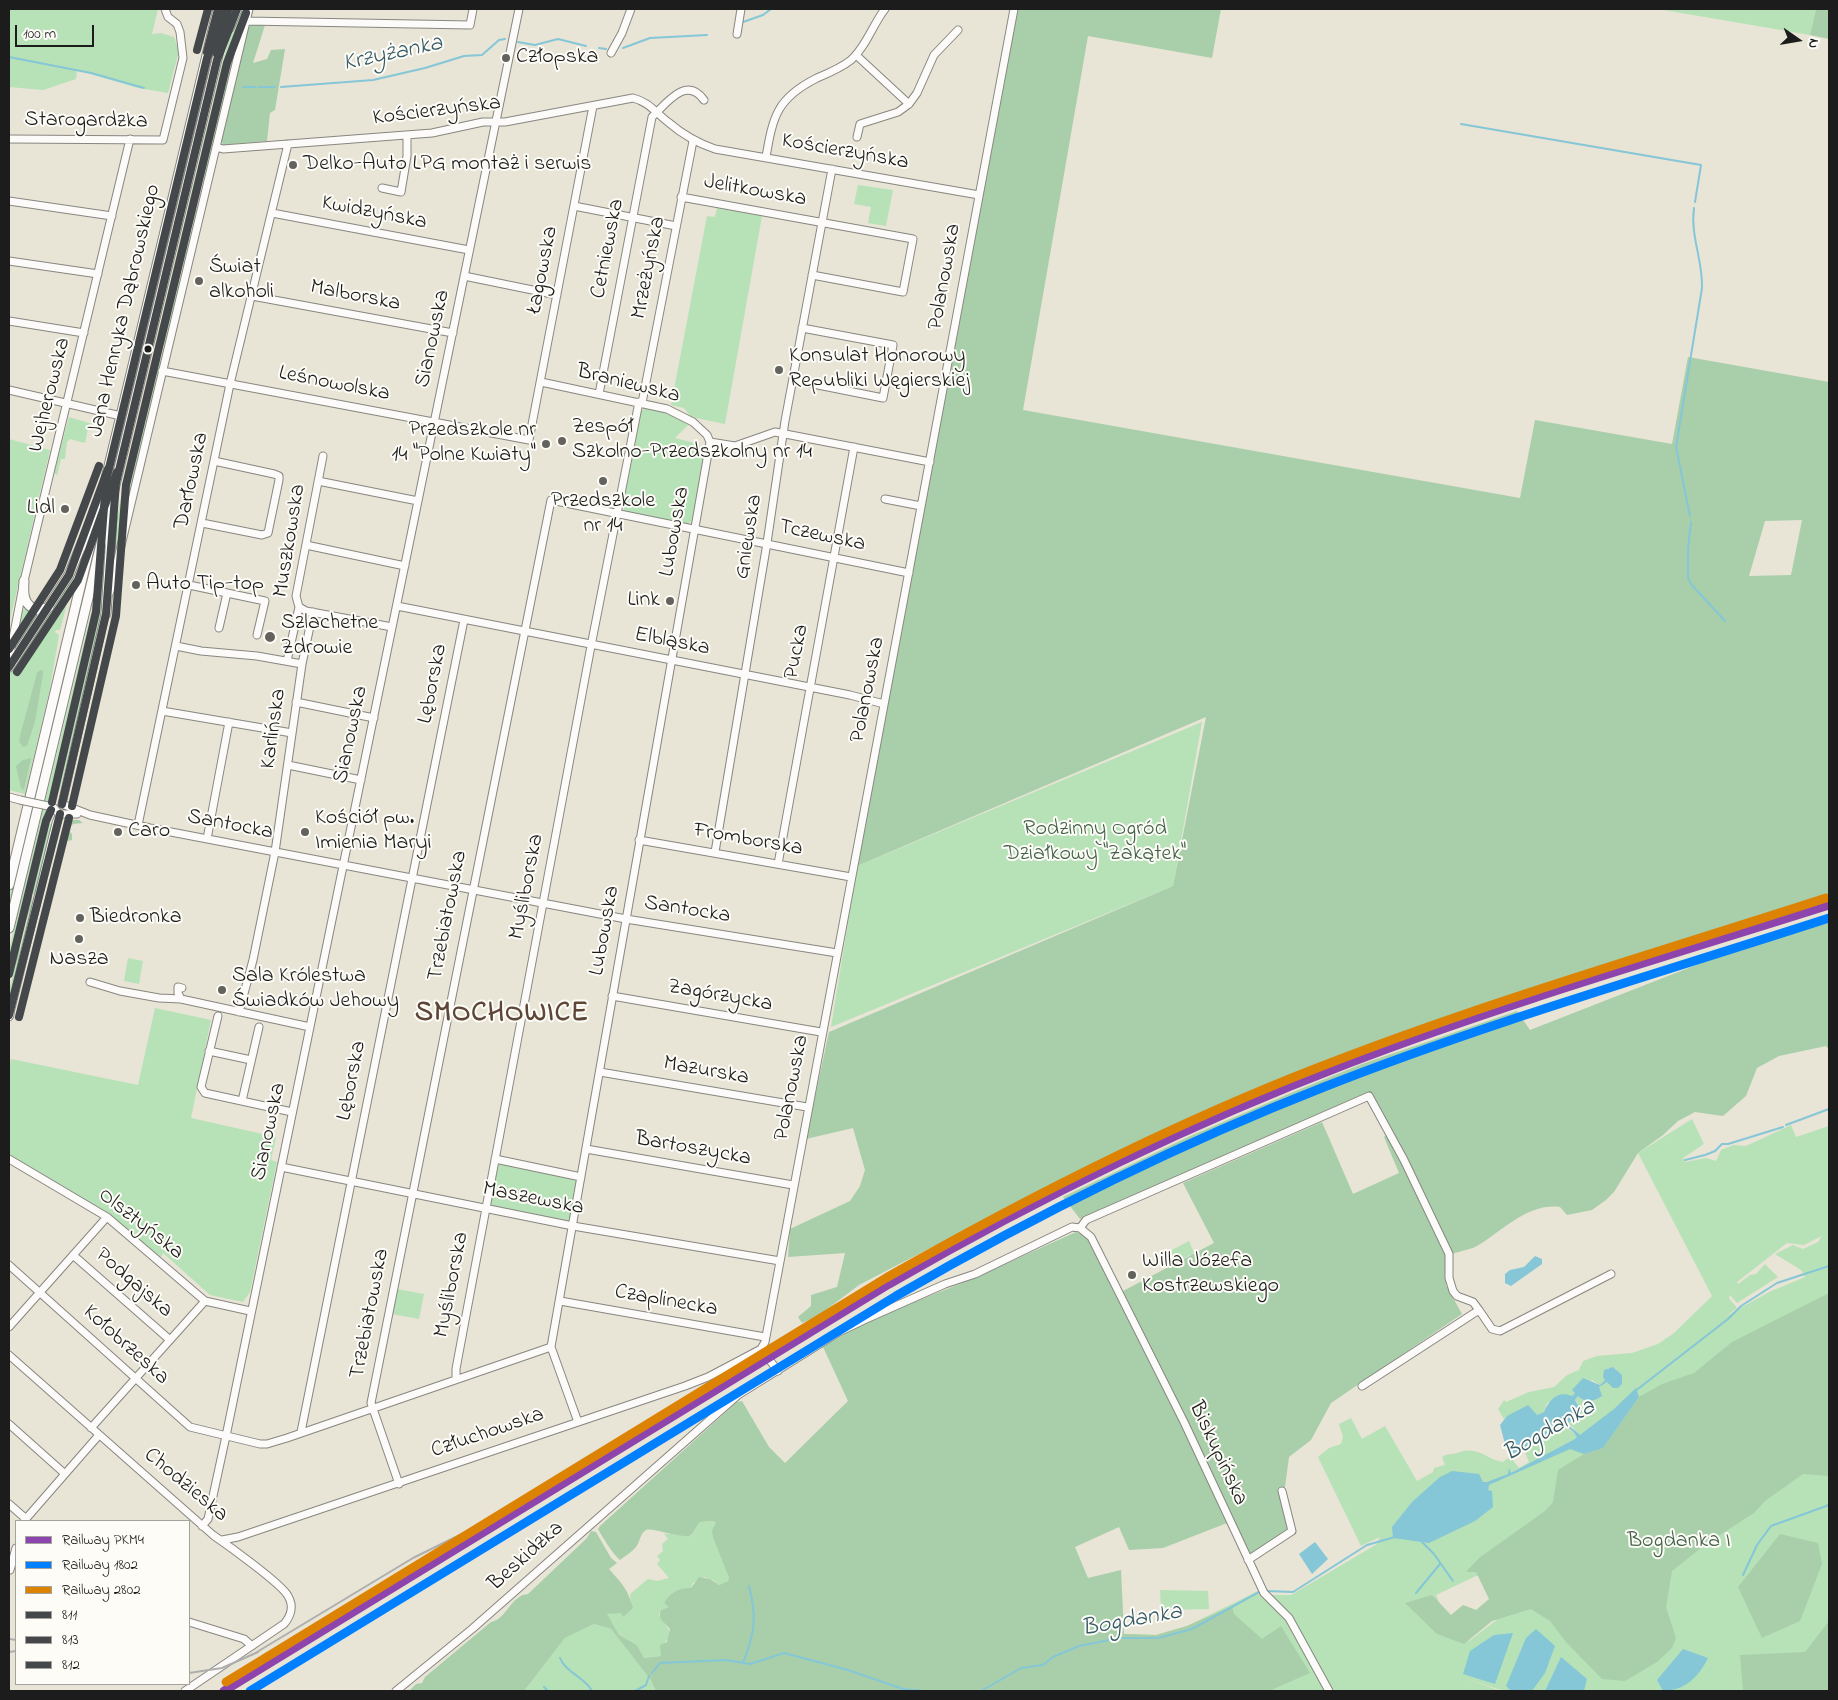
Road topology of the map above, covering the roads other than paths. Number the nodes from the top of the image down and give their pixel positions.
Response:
1 (165, 9) edge
2 (218, 9) edge
3 (229, 9) edge
4 (237, 9) edge
5 (249, 9) edge
6 (473, 9) edge
7 (519, 9) edge
8 (631, 9) edge
9 (741, 9) edge
10 (885, 9) edge
11 (1014, 9) edge
12 (246, 21) junction
13 (958, 30) dead end
14 (737, 34) dead end
15 (611, 52) dead end
16 (856, 56) junction
17 (216, 60) junction
18 (704, 100) dead end
19 (909, 104) junction
20 (593, 106) junction
21 (657, 112) junction
22 (496, 122) junction
23 (407, 135) junction
24 (857, 137) dead end
25 (9, 139) edge
26 (130, 139) junction
27 (693, 140) junction
28 (288, 144) junction
29 (216, 148) junction
30 (766, 157) junction
31 (832, 169) junction
32 (382, 188) dead end
33 (979, 195) junction
34 (681, 197) junction
35 (9, 201) edge
36 (574, 206) junction
37 (272, 213) junction
38 (112, 216) junction
39 (633, 218) junction
40 (822, 222) junction
41 (676, 226) junction
42 (470, 250) junction
43 (9, 261) edge
44 (98, 274) junction
45 (812, 275) junction
46 (464, 276) junction
47 (557, 294) junction
48 (252, 296) junction
49 (9, 321) edge
50 (802, 328) junction
51 (84, 333) junction
52 (452, 333) junction
53 (162, 371) junction
54 (793, 380) junction
55 (540, 382) junction
56 (230, 384) junction
57 (9, 390) edge
58 (599, 394) junction
59 (641, 403) junction
60 (68, 404) junction
61 (120, 416) junction
62 (434, 422) junction
63 (784, 433) junction
64 (529, 440) joint
65 (710, 442) junction
66 (854, 447) junction
67 (323, 456) dead end
68 (214, 461) junction
69 (930, 462) junction
70 (105, 481) junction
71 (318, 481) junction
72 (116, 483) junction
73 (885, 499) dead end
74 (551, 500) joint
75 (418, 502) junction
76 (921, 506) junction
77 (617, 514) junction
78 (202, 523) junction
79 (694, 529) junction
80 (767, 543) junction
81 (306, 545) junction
82 (833, 557) junction
83 (405, 566) junction
84 (909, 573) junction
85 (24, 581) junction
86 (189, 585) junction
87 (227, 593) junction
88 (397, 606) junction
89 (49, 607) junction
90 (299, 607) junction
91 (313, 612) junction
92 (106, 614) junction
93 (464, 620) junction
94 (392, 627) junction
95 (219, 628) dead end
96 (523, 632) junction
97 (257, 636) dead end
98 (176, 646) junction
99 (591, 646) junction
100 (9, 659) edge
101 (287, 662) junction
102 (670, 662) junction
103 (302, 664) junction
104 (9, 667) edge
105 (746, 675) junction
106 (808, 688) junction
107 (296, 702) junction
108 (884, 704) junction
109 (162, 711) junction
110 (374, 718) junction
111 (229, 722) junction
112 (292, 733) junction
113 (288, 765) junction
114 (361, 780) junction
115 (9, 797) edge
116 (63, 804) junction
117 (51, 807) junction
118 (61, 814) junction
119 (90, 815) junction
120 (138, 825) junction
121 (207, 839) junction
122 (640, 840) junction
123 (275, 852) junction
124 (715, 852) junction
125 (343, 864) junction
126 (778, 864) junction
127 (412, 877) junction
128 (851, 877) junction
129 (9, 886) edge
130 (472, 888) junction
131 (542, 902) junction
132 (626, 919) junction
133 (9, 928) edge
134 (837, 953) junction
135 (90, 982) dead end
136 (182, 988) dead end
137 (612, 996) junction
138 (181, 999) junction
139 (239, 1012) junction
140 (9, 1015) edge
141 (218, 1016) dead end
142 (259, 1027) dead end
143 (310, 1027) junction
144 (822, 1032) junction
145 (210, 1051) junction
146 (251, 1060) junction
147 (600, 1072) junction
148 (242, 1101) junction
149 (807, 1107) junction
150 (292, 1112) junction
151 (586, 1148) junction
152 (9, 1159) edge
153 (495, 1159) junction
154 (280, 1167) junction
155 (581, 1177) junction
156 (351, 1181) junction
157 (793, 1185) junction
158 (412, 1194) junction
159 (485, 1209) junction
160 (107, 1217) junction
161 (573, 1226) junction
162 (1080, 1228) junction
163 (74, 1255) junction
164 (780, 1262) junction
165 (9, 1265) edge
166 (1611, 1274) dead end
167 (40, 1292) junction
168 (204, 1301) junction
169 (560, 1301) junction
170 (1479, 1310) junction
171 (250, 1311) junction
172 (9, 1327) edge
173 (765, 1337) junction
174 (170, 1340) junction
175 (551, 1347) junction
176 (761, 1349) junction
177 (9, 1355) edge
178 (778, 1371) junction
179 (135, 1379) junction
180 (456, 1379) junction
181 (1362, 1386) dead end
182 (373, 1408) junction
183 (578, 1422) junction
184 (9, 1424) edge
185 (92, 1428) junction
186 (301, 1432) junction
187 (99, 1435) junction
188 (226, 1436) junction
189 (64, 1473) junction
190 (399, 1484) junction
191 (1282, 1491) dead end
192 (9, 1504) edge
193 (24, 1520) edge
194 (202, 1526) junction
195 (222, 1540) junction
196 (15, 1554) edge
197 (1248, 1560) junction
198 (12, 1570) edge
199 (190, 1622) edge
200 (252, 1646) junction
201 (185, 1691) edge
202 (396, 1691) edge
203 (1329, 1691) edge

1 - 26 street, Starogardzka
2 - 61 main road, Jana Henryka Dąbrowskiego
3 - 17 main road, Jana Henryka Dąbrowskiego
4 - 17 main road
5 - 12 street
6 - 12 street
7 - 22 street, Sianowska
8 - 15 street
9 - 14 street
10 - 16 street
11 - 33 street, Polanowska
12 - 29 street
13 - 19 street
16 - 19 street
16 - 30 street
17 - 72 main road, Jana Henryka Dąbrowskiego
18 - 21 street
19 - 24 street
20 - 21 street, Kościerzyńska
20 - 22 street, Kościerzyńska
20 - 36 street, Łagowska
21 - 27 street, Kościerzyńska
21 - 39 street, Cetniewska
22 - 23 street, Kościerzyńska
22 - 42 street, Sianowska
23 - 28 street, Kościerzyńska
23 - 32 street
25 - 26 street, Starogardzka
26 - 38 street, Wejherowska
27 - 30 street, Kościerzyńska
27 - 34 street, Mrzeżyńska
28 - 29 street, Kościerzyńska
28 - 37 street, Darłowska
29 - 53 street
30 - 31 street, Kościerzyńska
31 - 33 street, Kościerzyńska
31 - 40 street, Gniewska
33 - 69 street, Polanowska
34 - 40 street, Jelitkowska
34 - 41 street, Mrzeżyńska
35 - 38 street
36 - 39 street
36 - 47 street, Łagowska
37 - 42 street, Kwidzyńska
37 - 48 street, Darłowska
38 - 44 street, Wejherowska
39 - 41 street
39 - 58 street, Cetniewska
40 - 45 street, Gniewska
40 - 45 street, Jelitkowska
41 - 59 street, Mrzeżyńska
42 - 46 street, Sianowska
43 - 44 street
44 - 51 street, Wejherowska
45 - 50 street, Gniewska
46 - 47 street
46 - 52 street, Sianowska
47 - 55 street, Łagowska
48 - 52 street, Malborska
48 - 56 street, Darłowska
49 - 51 street
50 - 54 street, Gniewska
50 - 54 street
51 - 60 street, Wejherowska
52 - 62 street, Sianowska
53 - 56 street, Leśnowolska
53 - 92 street
54 - 63 street, Gniewska
55 - 58 street, Braniewska
55 - 64 street, Łagowska
56 - 62 street, Leśnowolska
56 - 68 street, Darłowska
57 - 60 street
58 - 59 street, Braniewska
59 - 65 street, Braniewska
59 - 77 street, Myśliborska
60 - 61 street
60 - 85 street, Wejherowska
61 - 70 main road, Jana Henryka Dąbrowskiego
62 - 64 street, Leśnowolska
62 - 75 street, Sianowska
63 - 65 street
63 - 66 street
63 - 80 street, Gniewska
65 - 79 street, Lubowska
66 - 69 street
66 - 82 street, Pucka
67 - 71 street, Muszkowska
68 - 78 street, Darłowska
68 - 78 street
69 - 76 street, Polanowska
70 - 89 main road
70 - 129 main road, Jana Henryka Dąbrowskiego
71 - 75 street
71 - 81 street, Muszkowska
72 - 92 main road
72 - 133 main road, Jana Henryka Dąbrowskiego
73 - 76 street
74 - 77 street, Tczewska
74 - 96 street, Trzebiatowska
75 - 83 street, Sianowska
76 - 84 street, Polanowska
77 - 79 street, Tczewska
77 - 99 street, Myśliborska
78 - 86 street, Darłowska
79 - 80 street, Tczewska
79 - 102 street, Lubowska
80 - 82 street, Tczewska
80 - 105 street, Gniewska
81 - 83 street
81 - 90 street, Muszkowska
82 - 84 street, Tczewska
82 - 106 street, Pucka
83 - 88 street, Sianowska
84 - 108 street, Polanowska
85 - 89 main road
85 - 100 street, Wejherowska
86 - 87 street
86 - 98 street, Darłowska
87 - 95 street
87 - 97 street
88 - 93 street, Elbląska
88 - 94 street, Sianowska
89 - 104 main road
90 - 91 street
90 - 101 street, Muszkowska
91 - 94 street
91 - 103 street, Karlińska
92 - 116 street
93 - 96 street, Elbląska
93 - 127 street, Lęborska
94 - 110 street, Sianowska
96 - 99 street, Elbląska
96 - 130 street, Trzebiatowska
98 - 101 street
98 - 109 street, Darłowska
99 - 102 street, Elbląska
99 - 131 street, Myśliborska
101 - 103 street
102 - 105 street, Elbląska
102 - 122 street, Lubowska
103 - 107 street, Karlińska
105 - 106 street, Elbląska
105 - 124 street, Gniewska
106 - 108 street, Elbląska
106 - 126 street, Pucka
107 - 110 street
107 - 112 street, Karlińska
108 - 128 street, Polanowska
109 - 111 street
109 - 120 street, Darłowska
110 - 114 street, Sianowska
111 - 112 street
111 - 121 street
112 - 113 street, Karlińska
113 - 114 street
113 - 123 street, Karlińska
114 - 125 street, Sianowska
115 - 117 street, bridge
116 - 117 street
116 - 118 street
116 - 119 street, Santocka
117 - 118 street
118 - 119 street, Santocka
118 - 140 street
119 - 120 street, Santocka
120 - 121 street, Santocka
121 - 123 street, Santocka
122 - 124 street, Fromborska
122 - 132 street, Lubowska
123 - 125 street, Santocka
123 - 139 street, Karlińska
124 - 126 street, Fromborska
125 - 127 street, Santocka
125 - 143 street, Sianowska
126 - 128 street, Fromborska
127 - 130 street, Santocka
127 - 156 street, Lęborska
128 - 134 street, Polanowska
130 - 131 street, Santocka
130 - 158 street, Trzebiatowska
131 - 132 street, Santocka
131 - 153 street, Myśliborska
132 - 134 street, Santocka
132 - 137 street, Lubowska
134 - 144 street, Polanowska
135 - 138 street
136 - 138 street
137 - 144 street, Zagórzycka
137 - 147 street, Lubowska
138 - 139 street
139 - 143 street
141 - 145 street
142 - 146 street
143 - 150 street, Sianowska
144 - 149 street, Polanowska
145 - 146 street
145 - 148 street
146 - 148 street
147 - 149 street, Mazurska
147 - 151 street, Lubowska
148 - 150 street
149 - 157 street, Polanowska
150 - 154 street, Sianowska
151 - 155 street, Lubowska
151 - 157 street, Bartoszycka
152 - 160 street, Olsztyńska
153 - 155 street
153 - 159 street, Myśliborska
154 - 156 street, Maszewska
154 - 171 street, Sianowska
155 - 161 street, Lubowska
156 - 158 street, Maszewska
156 - 186 street, Lęborska
157 - 164 street, Polanowska
158 - 159 street, Maszewska
158 - 182 street, Trzebiatowska
159 - 161 street, Maszewska
159 - 180 street, Myśliborska
160 - 163 street
160 - 168 street, Olsztyńska
161 - 164 street, Maszewska
161 - 169 street, Lubowska
162 - 170 street, Beskidzka
162 - 178 street, Beskidzka
162 - 197 street, Biskupińska
163 - 167 street
163 - 174 street, Podgajska
164 - 173 street, Polanowska
165 - 167 street, Kołobrzeska
166 - 170 street
167 - 172 street
167 - 179 street, Kołobrzeska
168 - 171 street, Olsztyńska
168 - 174 street
169 - 173 street, Czaplinecka
169 - 175 street, Lubowska
170 - 181 street
171 - 188 street, Sianowska
173 - 176 street, Polanowska
174 - 179 street
175 - 180 street, Kołobrzeska
175 - 183 street
176 - 178 street
176 - 183 street, Człuchowska
177 - 185 street, Chodzieska
178 - 202 street, Beskidzka
179 - 185 street
179 - 188 street, Kołobrzeska
180 - 182 street, Kołobrzeska
182 - 186 street, Kołobrzeska
182 - 190 street, Trzebiatowska
183 - 190 street, Człuchowska
184 - 189 street
185 - 187 street, Chodzieska
186 - 188 street, Kołobrzeska
187 - 189 street
187 - 194 street, Chodzieska
188 - 194 street, Sianowska
189 - 193 street
190 - 195 street, Człuchowska
191 - 197 street
192 - 193 street
194 - 195 street, Chodzieska
195 - 200 street, Chodzieska
196 - 198 street
197 - 203 street, Biskupińska
199 - 200 street
200 - 201 street, Chodzieska

